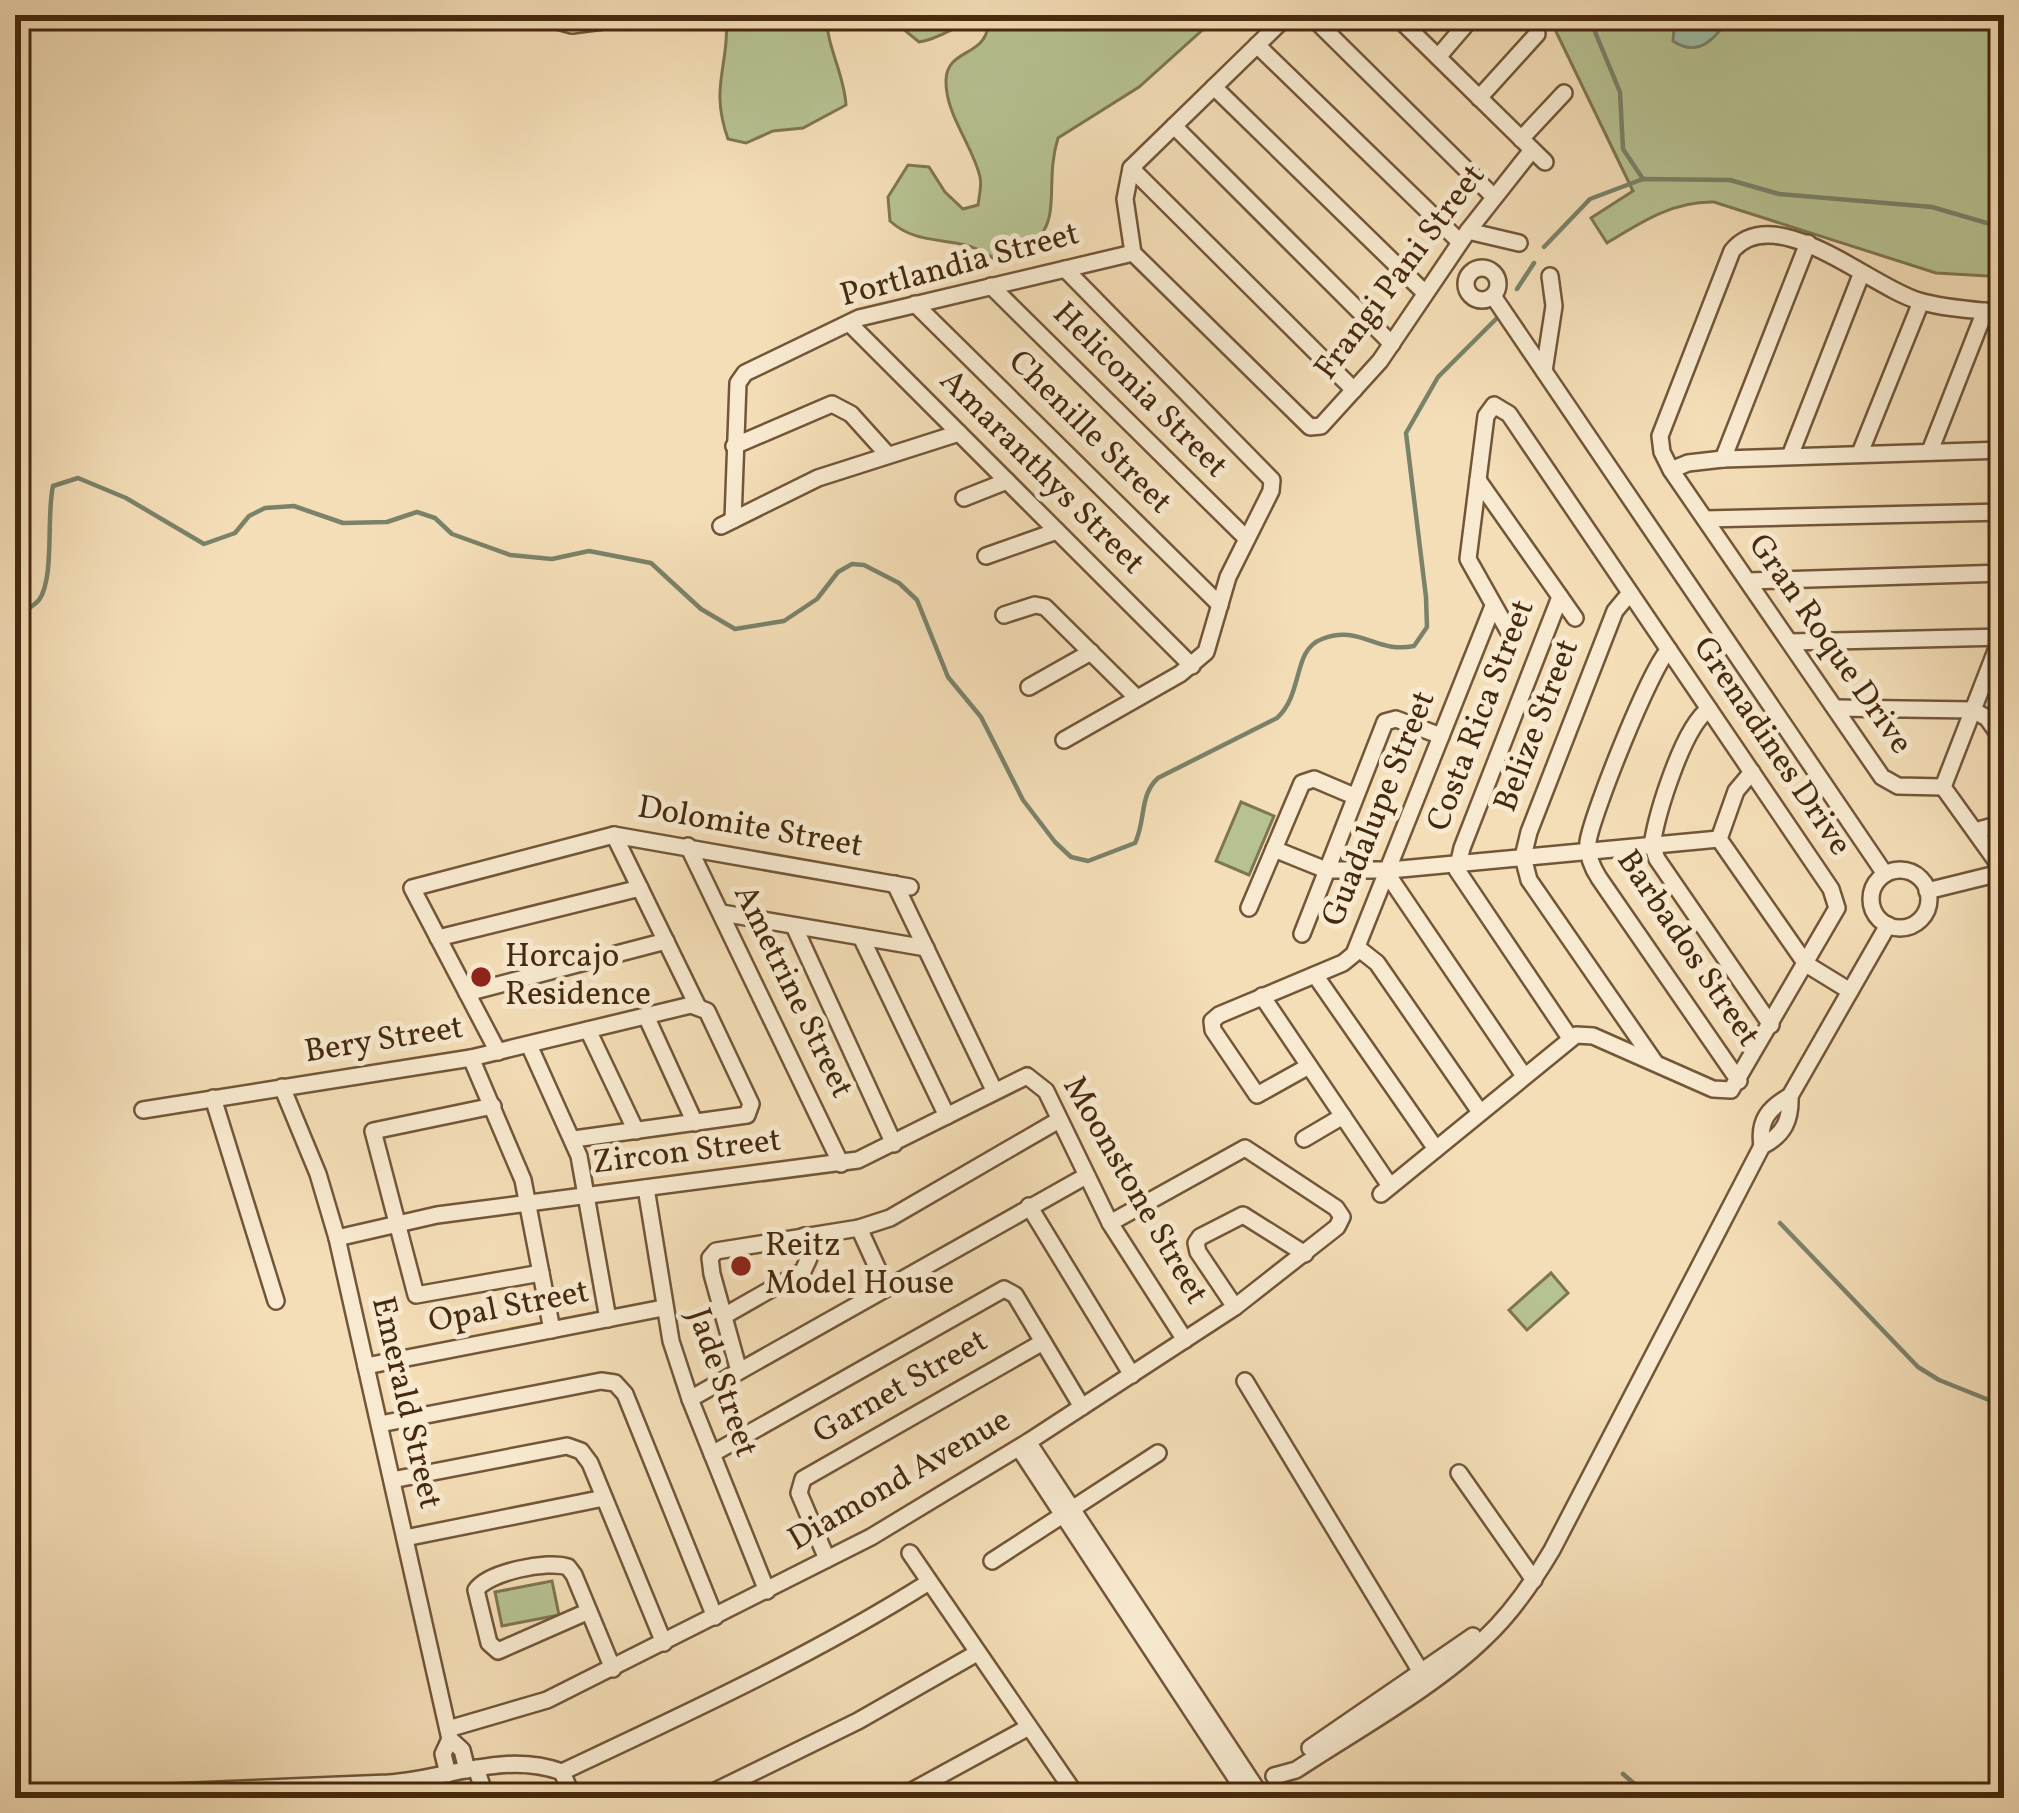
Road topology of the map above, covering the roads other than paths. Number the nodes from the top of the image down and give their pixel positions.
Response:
1 (536, 15) edge
2 (650, 15) edge
3 (1288, 15) edge
4 (1310, 15) edge
5 (1474, 15) edge
6 (1397, 16) edge
7 (1537, 34) dead end
8 (1257, 45) junction
9 (1438, 57) junction
10 (1214, 87) junction
11 (1564, 93) dead end
12 (1479, 98) junction
13 (1174, 126) junction
14 (1533, 150) junction
15 (1131, 168) junction
16 (1494, 197) junction
17 (1460, 243) junction
18 (1808, 243) junction
19 (1519, 244) dead end
20 (1132, 253) junction
21 (1065, 269) junction
22 (1861, 275) junction
23 (1550, 276) dead end
24 (991, 286) junction
25 (1424, 292) junction
26 (1921, 302) junction
27 (915, 304) junction
28 (1985, 311) junction
29 (2004, 313) edge
30 (849, 323) junction
31 (1392, 344) junction
32 (1544, 371) junction
33 (1354, 390) junction
34 (959, 433) junction
35 (734, 446) junction
36 (2003, 448) edge
37 (1930, 452) junction
38 (1860, 453) junction
39 (887, 454) junction
40 (1790, 456) junction
41 (1723, 459) junction
42 (1671, 470) junction
43 (1478, 480) junction
44 (1007, 481) junction
45 (964, 499) dead end
46 (2004, 512) edge
47 (1706, 519) junction
48 (1057, 531) junction
49 (1246, 538) junction
50 (986, 556) dead end
51 (2004, 573) edge
52 (1748, 580) junction
53 (1630, 592) junction
54 (1560, 597) junction
55 (1220, 605) junction
56 (1493, 606) junction
57 (1004, 615) dead end
58 (1575, 618) dead end
59 (1509, 632) dead end
60 (2003, 634) edge
61 (1790, 642) junction
62 (1669, 650) junction
63 (1091, 652) junction
64 (1192, 666) junction
65 (1029, 687) dead end
66 (1137, 698) junction
67 (1835, 708) junction
68 (1709, 709) junction
69 (1973, 710) junction
70 (1442, 736) junction
71 (1064, 740) dead end
72 (2004, 742) edge
73 (1752, 772) junction
74 (1942, 787) junction
75 (1354, 796) junction
76 (2004, 824) edge
77 (1975, 831) junction
78 (614, 836) junction
79 (1719, 839) junction
80 (1652, 845) junction
81 (688, 846) junction
82 (1274, 849) junction
83 (1588, 851) junction
84 (1522, 856) junction
85 (1457, 863) junction
86 (1326, 871) junction
87 (1389, 872) junction
88 (2004, 872) edge
89 (1885, 874) junction
90 (640, 888) junction
91 (1928, 891) junction
92 (1250, 908) dead end
93 (722, 914) junction
94 (1888, 925) junction
95 (794, 926) junction
96 (1302, 934) dead end
97 (861, 937) junction
98 (438, 938) junction
99 (666, 941) junction
100 (926, 948) junction
101 (1358, 948) junction
102 (1806, 964) junction
103 (1315, 975) junction
104 (1850, 992) junction
105 (467, 993) junction
106 (1262, 997) junction
107 (699, 1006) junction
108 (646, 1016) junction
109 (1771, 1025) junction
110 (588, 1030) junction
111 (1570, 1038) junction
112 (529, 1045) junction
113 (498, 1052) junction
114 (471, 1058) junction
115 (1656, 1064) junction
116 (1309, 1066) junction
117 (1027, 1076) joint
118 (1524, 1076) junction
119 (1739, 1081) junction
120 (282, 1087) junction
121 (994, 1090) junction
122 (213, 1099) junction
123 (493, 1106) junction
124 (143, 1110) dead end
125 (1480, 1112) junction
126 (947, 1116) junction
127 (1343, 1116) junction
128 (1059, 1120) junction
129 (695, 1123) junction
130 (636, 1131) junction
131 (574, 1139) junction
132 (1304, 1139) dead end
133 (894, 1144) junction
134 (1436, 1149) junction
135 (841, 1164) junction
136 (1086, 1176) junction
137 (646, 1188) junction
138 (586, 1196) junction
139 (529, 1204) junction
140 (1029, 1206) junction
141 (397, 1222) junction
142 (1110, 1222) junction
143 (859, 1228) junction
144 (804, 1236) junction
145 (338, 1238) junction
146 (1305, 1254) junction
147 (542, 1273) junction
148 (886, 1288) junction
149 (276, 1301) dead end
150 (1235, 1307) junction
151 (663, 1308) junction
152 (724, 1316) junction
153 (608, 1319) junction
154 (552, 1330) junction
155 (1185, 1340) junction
156 (1042, 1342) junction
157 (366, 1366) junction
158 (739, 1371) junction
159 (1132, 1375) junction
160 (1245, 1381) dead end
161 (690, 1399) junction
162 (1082, 1407) junction
163 (380, 1424) junction
164 (1023, 1445) junction
165 (1158, 1453) dead end
166 (712, 1454) junction
167 (1459, 1473) dead end
168 (392, 1480) junction
169 (604, 1498) junction
170 (1067, 1511) junction
171 (405, 1538) junction
172 (910, 1553) dead end
173 (827, 1559) junction
174 (992, 1561) dead end
175 (1534, 1580) junction
176 (929, 1582) junction
177 (767, 1591) junction
178 (589, 1611) junction
179 (715, 1617) junction
180 (1497, 1625) junction
181 (664, 1643) junction
182 (977, 1653) junction
183 (613, 1669) junction
184 (1421, 1672) junction
185 (1029, 1727) junction
186 (449, 1734) junction
187 (471, 1769) junction
188 (562, 1772) junction
189 (448, 1774) junction
190 (1274, 1776) junction
191 (15, 1791) edge
192 (908, 1793) dead end
193 (1248, 1793) edge
194 (1070, 1796) edge
195 (486, 1798) edge
196 (573, 1798) edge
197 (701, 1798) edge

1 - 2 street
3 - 8 street
4 - 16 street
5 - 9 street
6 - 9 street
7 - 12 street
8 - 10 street
8 - 17 street
9 - 12 street
10 - 13 street
10 - 25 street
11 - 14 street, Frangi Pani Street
12 - 14 street
13 - 15 street
13 - 31 street
14 - 16 street, Frangi Pani Street
15 - 20 street
15 - 33 street
16 - 17 street, Frangi Pani Street
17 - 19 street
17 - 25 street, Frangi Pani Street
17 - 32 street
18 - 22 street
18 - 41 street
18 - 42 street
20 - 21 street, Portlandia Street
20 - 33 street, Frangi Pani Street
21 - 24 street, Portlandia Street
21 - 49 street
22 - 26 street
22 - 40 street
23 - 32 street
24 - 27 street, Portlandia Street
24 - 49 street, Heliconia Street
25 - 31 street, Frangi Pani Street
26 - 28 street
26 - 38 street
27 - 30 street, Portlandia Street
27 - 55 street, Chenille Street
28 - 29 street
28 - 37 street
30 - 34 street, Amaranthys Street
30 - 35 street, Portlandia Street
31 - 33 street, Frangi Pani Street
32 - 89 street
34 - 39 street
34 - 44 street, Amaranthys Street
35 - 39 street
35 - 39 street
36 - 37 street
37 - 38 street
38 - 40 street
40 - 41 street
41 - 42 street
42 - 47 street, Gran Roque Drive
43 - 53 street, Grenadines Drive
43 - 54 street, Costa Rica Street
43 - 56 street
44 - 45 street
44 - 48 street, Amaranthys Street
46 - 47 street
47 - 52 street, Gran Roque Drive
48 - 50 street
48 - 64 street, Amaranthys Street
49 - 55 street
51 - 52 street
52 - 61 street, Gran Roque Drive
53 - 62 street, Grenadines Drive
53 - 84 street, Belize Street
54 - 58 street, Costa Rica Street
54 - 85 street, Costa Rica Street
55 - 64 street
56 - 59 street
56 - 70 street, Guadalupe Street
57 - 63 street
60 - 61 street
60 - 69 street
61 - 67 street, Gran Roque Drive
62 - 68 street, Grenadines Drive
62 - 83 street, Barbados Street
63 - 65 street
63 - 66 street
64 - 66 street
66 - 71 street
67 - 69 street
67 - 74 street, Gran Roque Drive
68 - 73 street, Grenadines Drive
68 - 80 street
69 - 72 street
69 - 74 street
70 - 75 street
70 - 87 street, Guadalupe Street
73 - 79 street
73 - 102 street, Grenadines Drive
74 - 77 street
75 - 82 street
75 - 86 street
76 - 77 street
77 - 88 street
78 - 81 street, Dolomite Street
78 - 90 street
78 - 98 street, Dolomite Street
79 - 80 street
79 - 102 street
80 - 83 street
80 - 109 street
81 - 93 street, Ametrine Street
81 - 100 street, Dolomite Street
82 - 86 street
82 - 92 street
83 - 84 street
83 - 119 street, Barbados Street
84 - 85 street
84 - 115 street, Belize Street
85 - 87 street
85 - 111 street, Costa Rica Street
86 - 87 street
86 - 96 street
87 - 101 street, Guadalupe Street
87 - 118 street
88 - 91 street
89 - 91 street
89 - 94 street
90 - 98 street
90 - 99 street
91 - 94 street
93 - 95 street
93 - 135 street, Ametrine Street
94 - 104 street
95 - 97 street
95 - 133 street
97 - 100 street
97 - 126 street
98 - 105 street, Dolomite Street
99 - 105 street
99 - 107 street
100 - 121 street
101 - 103 street, Guadalupe Street
101 - 125 street
102 - 104 street
102 - 109 street, Grenadines Drive
103 - 106 street, Guadalupe Street
103 - 134 street
104 - 175 street
105 - 113 street, Dolomite Street
106 - 116 street
106 - 116 street, Guadalupe Street
107 - 108 street, Bery Street
107 - 129 street
108 - 110 street, Bery Street
108 - 129 street
109 - 119 street, Grenadines Drive
110 - 112 street, Bery Street
110 - 130 street
111 - 115 street
111 - 118 street
112 - 113 street, Bery Street
112 - 131 street
113 - 114 street, Bery Street
114 - 120 street, Bery Street
114 - 123 street
115 - 119 street
116 - 127 street
117 - 121 street, Zircon Street
117 - 128 street, Moonstone Street
118 - 125 street
120 - 122 street, Bery Street
120 - 145 street, Emerald Street
121 - 126 street, Zircon Street
122 - 124 street, Bery Street
122 - 149 street
123 - 139 street
123 - 141 street
125 - 134 street
126 - 133 street, Zircon Street
127 - 132 street
127 - 134 street
128 - 136 street, Moonstone Street
128 - 143 street
129 - 130 street
130 - 131 street
131 - 138 street
133 - 135 street, Zircon Street
135 - 137 street, Zircon Street
136 - 140 street
136 - 142 street, Moonstone Street
137 - 138 street, Zircon Street
137 - 151 street, Jade Street
138 - 139 street, Zircon Street
138 - 153 street
139 - 141 street, Zircon Street
139 - 147 street
140 - 148 street
140 - 159 street
141 - 145 street, Zircon Street
141 - 147 street
142 - 146 street, Diamond Avenue
142 - 155 street, Moonstone Street
143 - 144 street
143 - 148 street
144 - 152 street
144 - 152 street
145 - 157 street, Emerald Street
146 - 150 street, Diamond Avenue
146 - 150 street
147 - 154 street
148 - 158 street
150 - 155 street, Diamond Avenue
151 - 153 street, Opal Street
151 - 161 street, Jade Street
152 - 158 street
153 - 154 street, Opal Street
154 - 157 street, Opal Street
155 - 159 street, Diamond Avenue
156 - 162 street
156 - 166 street
156 - 173 street, Garnet Street
157 - 163 street, Emerald Street
158 - 161 street
159 - 162 street, Diamond Avenue
160 - 184 street
161 - 166 street, Jade Street
162 - 164 street, Diamond Avenue
163 - 168 street, Emerald Street
163 - 179 street
164 - 170 street
164 - 173 street, Diamond Avenue
165 - 170 street
166 - 177 street, Jade Street
167 - 175 street
168 - 169 street
168 - 171 street, Emerald Street
169 - 171 street
169 - 181 street
170 - 174 street
170 - 193 street
171 - 186 street, Emerald Street
172 - 176 street
173 - 177 street, Diamond Avenue
175 - 180 street
176 - 182 street
176 - 188 street
177 - 179 street, Diamond Avenue
178 - 178 street
178 - 183 street
179 - 181 street, Diamond Avenue
180 - 184 street
180 - 190 street
181 - 183 street, Diamond Avenue
182 - 185 street
182 - 197 street
183 - 186 street, Diamond Avenue
184 - 190 street
185 - 192 street
185 - 194 street
186 - 187 street, Emerald Street
186 - 189 street, Emerald Street
187 - 188 street
187 - 189 street
187 - 195 street, Emerald Street
188 - 196 street
189 - 191 street
190 - 193 street

